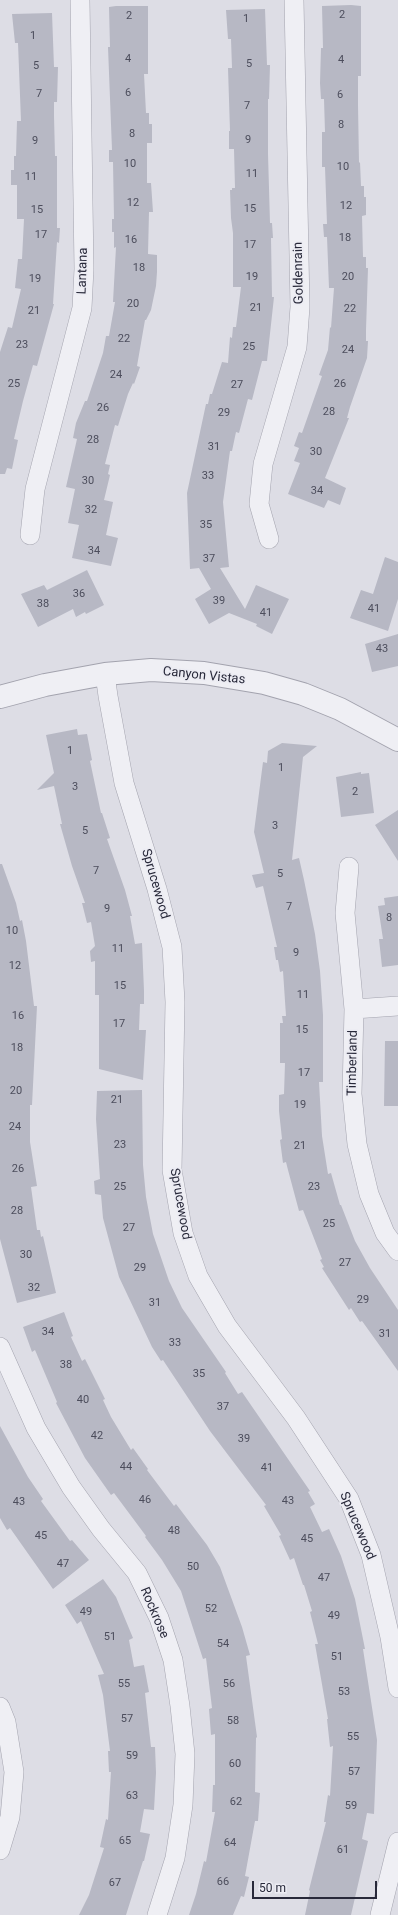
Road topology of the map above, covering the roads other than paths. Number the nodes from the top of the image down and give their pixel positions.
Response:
1 (80, 0) edge
2 (294, 0) edge
3 (30, 535) dead end
4 (269, 539) dead end
5 (105, 674) junction
6 (0, 697) edge
7 (398, 740) edge
8 (349, 868) dead end
9 (398, 1006) edge
10 (354, 1009) junction
11 (398, 1251) edge
12 (0, 1347) edge
13 (398, 1688) edge
14 (0, 1707) edge
15 (398, 1842) edge
16 (0, 1850) edge
17 (157, 1915) edge
18 (380, 1915) edge

1 - 3 street, Lantana
2 - 4 street, Goldenrain
5 - 6 street, Canyon Vistas
5 - 7 street, Canyon Vistas
5 - 13 street, Sprucewood
8 - 10 street, Timberland
9 - 10 street
10 - 11 street, Timberland
12 - 17 street, Rockrose
14 - 16 street
15 - 18 street

